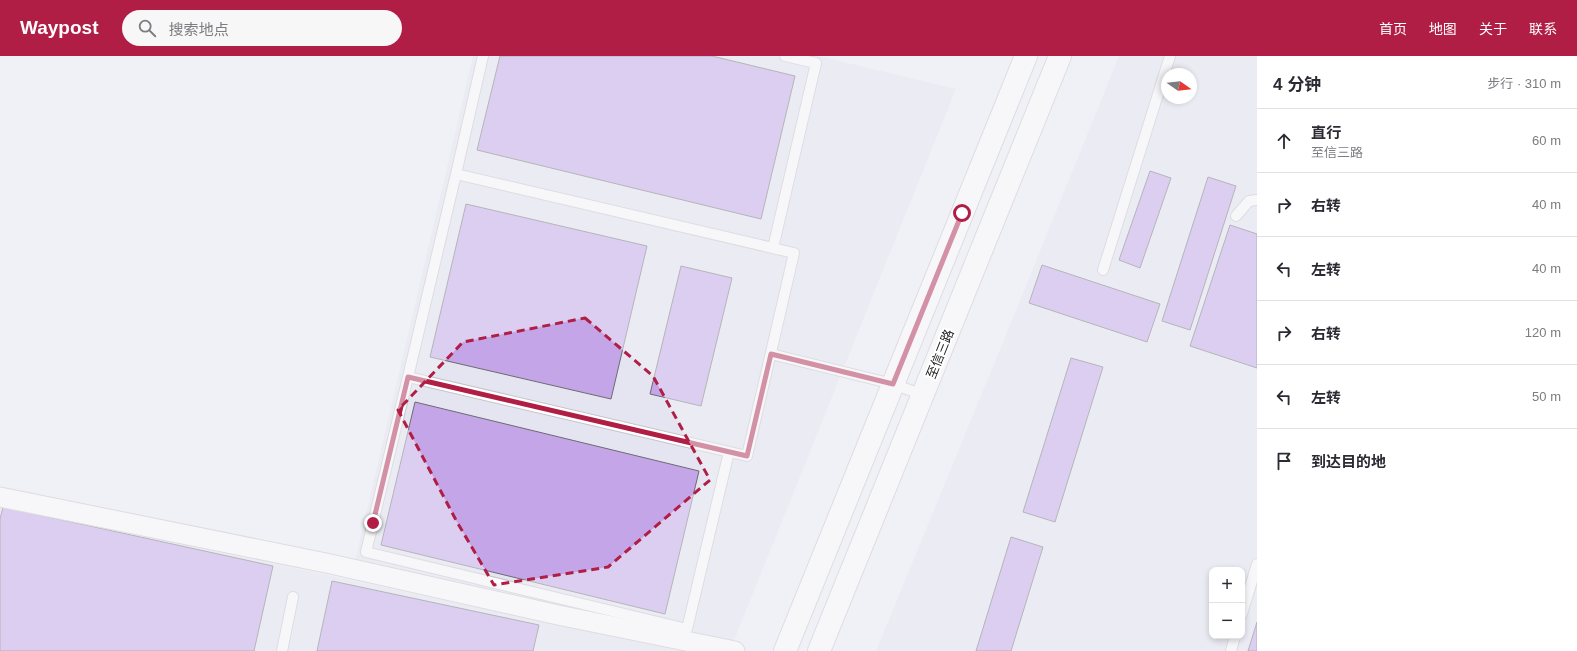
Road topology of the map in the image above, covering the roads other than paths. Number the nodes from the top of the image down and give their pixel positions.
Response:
1 (483, 56) edge
2 (785, 56) edge
3 (1026, 56) edge
4 (1060, 56) edge
5 (1170, 56) edge
6 (456, 174) junction
7 (1257, 200) edge
8 (1236, 216) dead end
9 (773, 248) junction
10 (1103, 270) dead end
11 (771, 354) junction
12 (408, 377) junction
13 (893, 384) junction
14 (923, 395) junction
15 (729, 452) junction
16 (0, 497) edge
17 (1257, 564) edge
18 (293, 597) dead end
19 (1245, 604) edge
20 (1234, 639) edge
21 (282, 651) edge
22 (735, 651) edge
23 (785, 651) edge
24 (819, 651) edge
25 (1231, 651) edge

1 - 6 lane
2 - 9 lane
3 - 13 main road
4 - 14 main road, 至信三路
5 - 10 lane
6 - 9 lane
6 - 12 lane
7 - 8 lane
9 - 11 lane
11 - 13 lane
11 - 15 lane
12 - 15 lane
12 - 15 lane
13 - 14 lane
13 - 23 main road
14 - 24 main road, 至信三路
16 - 22 street
17 - 19 lane
18 - 21 lane
20 - 25 lane

